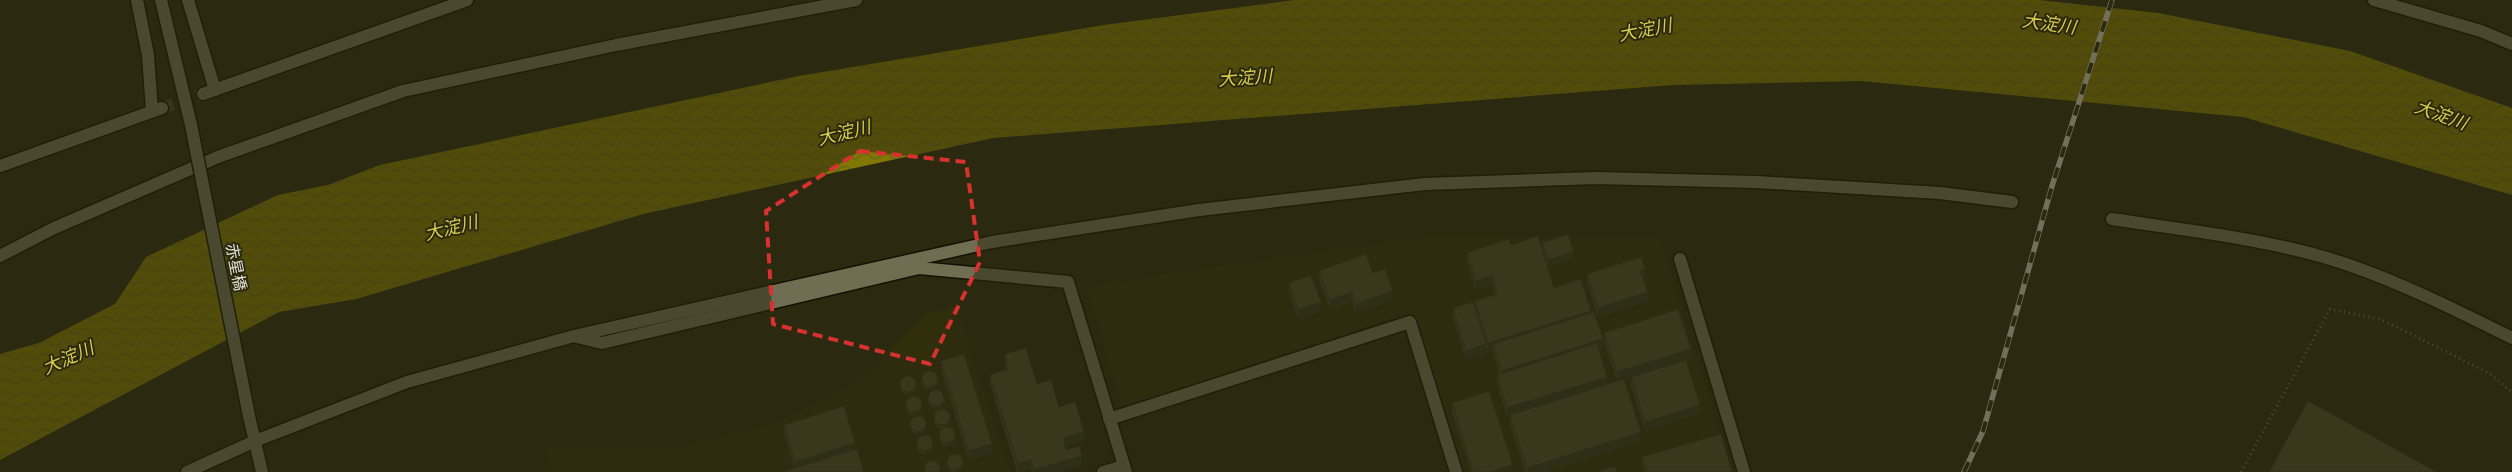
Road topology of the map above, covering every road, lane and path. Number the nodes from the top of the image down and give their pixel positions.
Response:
1 (137, 0) edge
2 (161, 0) edge
3 (188, 0) edge
4 (467, 0) edge
5 (856, 0) edge
6 (2374, 0) edge
7 (2512, 44) edge
8 (0, 166) edge
9 (2012, 202) dead end
10 (2112, 219) dead end
11 (0, 256) edge
12 (1680, 259) dead end
13 (574, 336) junction
14 (2512, 338) edge
15 (2512, 392) edge
16 (1109, 419) junction
17 (255, 441) junction
18 (1125, 469) edge
19 (187, 472) edge
20 (262, 472) edge
21 (1103, 472) edge
22 (1456, 472) edge
23 (1744, 472) edge
24 (2241, 472) edge

1 - 8 street
2 - 17 street, 赤星橋, bridge
3 - 4 street
5 - 11 street
6 - 7 street
9 - 13 street
10 - 14 street
12 - 23 street
13 - 16 street
13 - 17 street
15 - 24 path
16 - 18 street
16 - 22 street
17 - 19 street
17 - 20 street, 赤星橋
18 - 21 street

